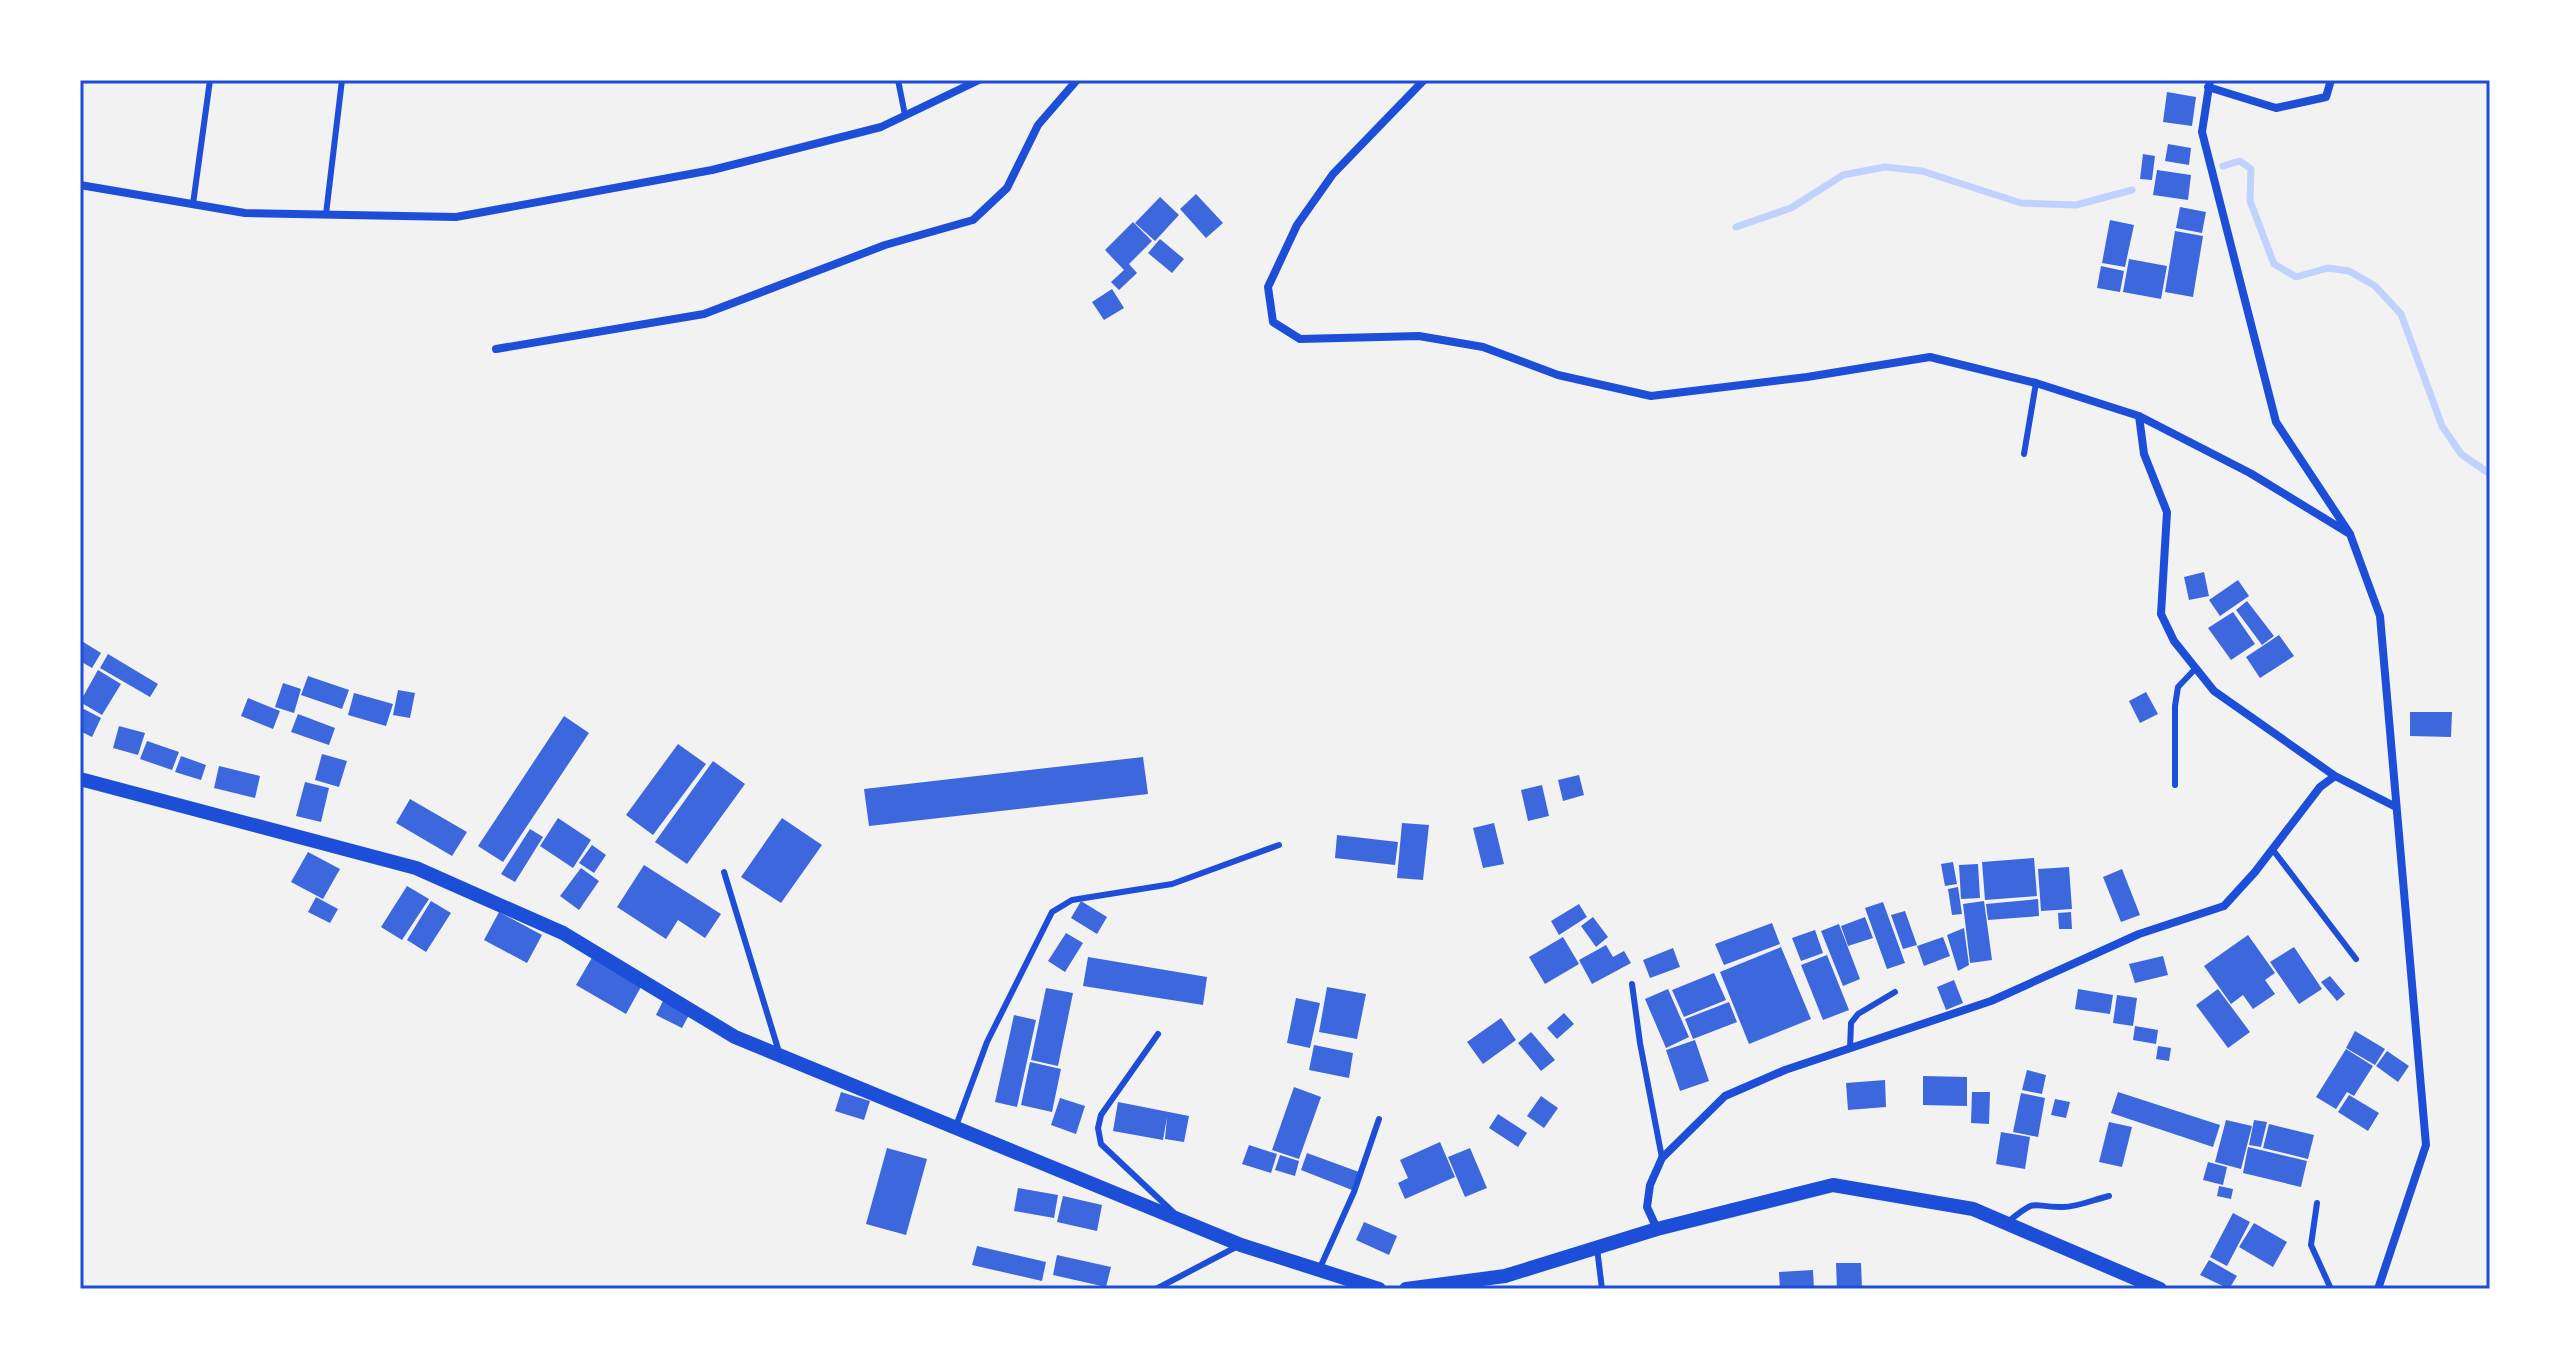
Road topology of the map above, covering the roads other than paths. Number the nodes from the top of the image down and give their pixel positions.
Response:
1 (210, 80) edge
2 (342, 80) edge
3 (898, 80) edge
4 (979, 80) edge
5 (1077, 80) edge
6 (1424, 80) edge
7 (2331, 80) edge
8 (2209, 84) edge
9 (905, 115) junction
10 (80, 185) edge
11 (193, 204) junction
12 (326, 214) junction
13 (496, 349) dead end
14 (2036, 383) junction
15 (2139, 416) junction
16 (2024, 454) dead end
17 (2350, 534) junction
18 (2196, 668) junction
19 (2335, 776) junction
20 (80, 779) edge
21 (2175, 785) dead end
22 (2396, 807) junction
23 (1279, 845) dead end
24 (2273, 850) junction
25 (724, 872) dead end
26 (2356, 959) dead end
27 (1632, 984) dead end
28 (1895, 992) dead end
29 (1158, 1034) dead end
30 (1850, 1049) junction
31 (780, 1055) junction
32 (1379, 1119) dead end
33 (955, 1128) junction
34 (1662, 1158) junction
35 (2109, 1196) dead end
36 (2317, 1203) dead end
37 (1178, 1217) junction
38 (2006, 1224) junction
39 (1657, 1229) junction
40 (1241, 1245) junction
41 (1597, 1248) junction
42 (1319, 1270) junction
43 (1156, 1289) edge
44 (1379, 1289) edge
45 (1406, 1289) edge
46 (1602, 1289) edge
47 (2160, 1289) edge
48 (2331, 1289) edge
49 (2378, 1289) edge

1 - 11 lane
2 - 12 lane
3 - 9 lane
4 - 9 street
5 - 13 street
6 - 14 street
7 - 8 street
8 - 17 street
9 - 12 street
10 - 11 street
11 - 12 street
14 - 15 street
14 - 16 lane
15 - 17 street
15 - 18 street
17 - 22 street
18 - 19 street
18 - 21 lane
19 - 22 street
19 - 24 street
20 - 31 street
22 - 49 street
23 - 33 lane
24 - 26 lane
24 - 30 street
25 - 31 lane
27 - 34 lane
28 - 30 lane
29 - 37 lane
30 - 34 street
31 - 33 street
32 - 42 lane
33 - 37 street
34 - 39 street
35 - 38 lane
36 - 48 lane
37 - 40 street
38 - 39 street
38 - 47 street
39 - 41 street
40 - 42 street
40 - 43 lane
41 - 45 street
41 - 46 lane
42 - 44 street

